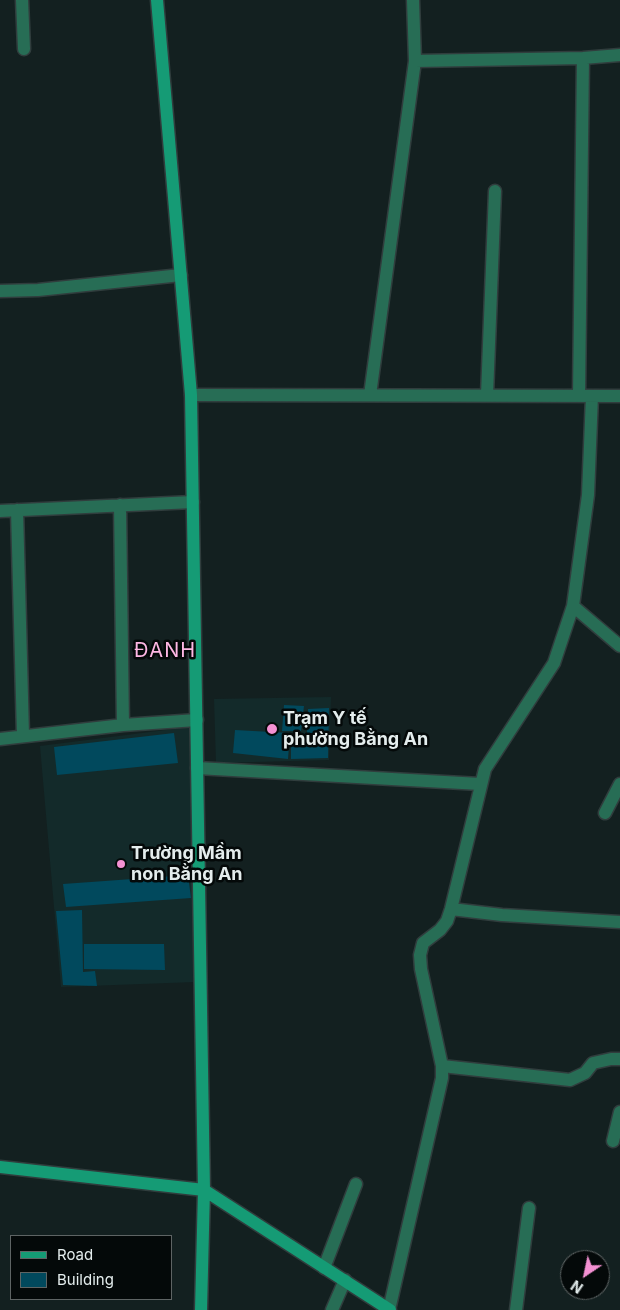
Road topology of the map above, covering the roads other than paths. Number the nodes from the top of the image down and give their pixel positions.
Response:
1 (22, 0) edge
2 (157, 0) edge
3 (413, 0) edge
4 (24, 49) dead end
5 (620, 56) edge
6 (583, 58) junction
7 (415, 61) junction
8 (495, 191) dead end
9 (181, 275) junction
10 (0, 291) edge
11 (192, 395) junction
12 (370, 395) junction
13 (487, 395) junction
14 (579, 396) junction
15 (592, 396) junction
16 (620, 396) edge
17 (193, 502) junction
18 (120, 505) junction
19 (0, 510) edge
20 (17, 510) junction
21 (572, 606) junction
22 (620, 646) edge
23 (197, 720) junction
24 (123, 725) junction
25 (23, 735) junction
26 (0, 738) edge
27 (198, 768) junction
28 (480, 784) junction
29 (620, 784) edge
30 (605, 813) dead end
31 (451, 909) junction
32 (620, 922) edge
33 (620, 1059) edge
34 (442, 1066) junction
35 (620, 1112) edge
36 (613, 1141) dead end
37 (0, 1167) edge
38 (356, 1184) dead end
39 (204, 1190) junction
40 (529, 1208) dead end
41 (324, 1268) junction
42 (345, 1280) junction
43 (201, 1310) edge
44 (332, 1310) edge
45 (390, 1310) edge
46 (516, 1310) edge

1 - 4 street
2 - 9 street
3 - 7 street
5 - 6 street
6 - 7 street
6 - 14 street
7 - 12 street
8 - 13 street
9 - 10 street
9 - 11 street
11 - 12 street
11 - 17 street
12 - 13 street
13 - 14 street
14 - 15 street
15 - 16 street
15 - 21 street
17 - 18 street
17 - 23 street
18 - 20 street
18 - 24 street
19 - 20 street
20 - 25 street
21 - 22 street
21 - 28 street
23 - 24 street
23 - 27 street
24 - 25 street
25 - 26 street
27 - 28 street
27 - 39 street
28 - 31 street
29 - 30 street
31 - 32 street
31 - 34 street
33 - 34 street
34 - 45 street
35 - 36 street
37 - 39 street
38 - 41 street
39 - 41 street
39 - 43 street
40 - 46 street
41 - 42 street
42 - 44 street
42 - 45 street

